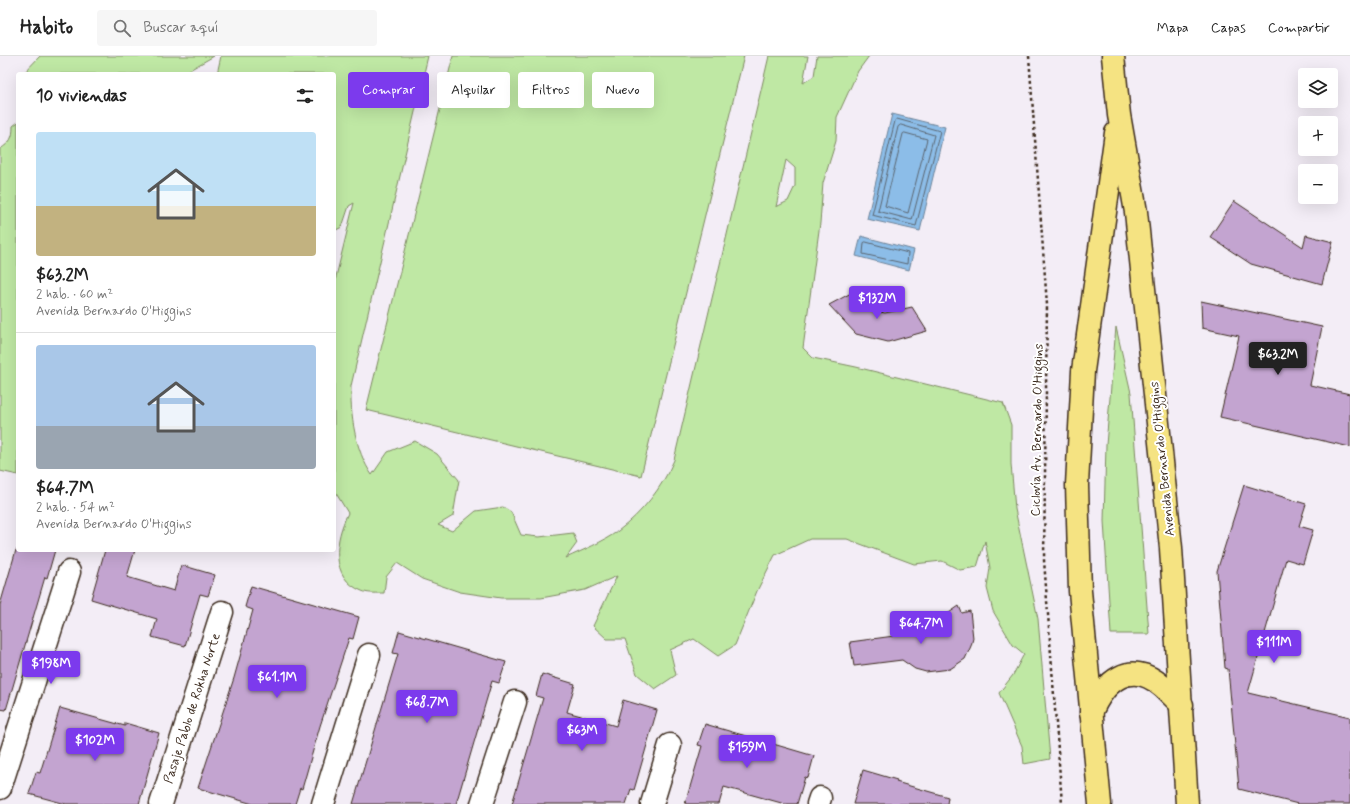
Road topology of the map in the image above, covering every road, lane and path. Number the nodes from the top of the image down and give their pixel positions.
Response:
1 (1029, 56) edge
2 (1113, 56) edge
3 (1119, 115) junction
4 (69, 572) dead end
5 (222, 612) dead end
6 (369, 655) dead end
7 (515, 702) dead end
8 (1182, 705) junction
9 (1091, 713) junction
10 (670, 744) dead end
11 (0, 788) edge
12 (161, 804) edge
13 (323, 804) edge
14 (482, 804) edge
15 (652, 804) edge
16 (1062, 804) edge
17 (1100, 804) edge
18 (1187, 804) edge

1 - 16 path, Ciclovía Av. Bernardo O'Higgins
2 - 3 main road, Avenida Bernardo O'Higgins
3 - 8 main road, Avenida Bernardo O'Higgins
3 - 9 main road, Avenida Bernardo O'Higgins
4 - 11 street
5 - 12 street, Pasaje Pablo de Rokha Norte
6 - 13 street
7 - 14 street
8 - 9 main road
8 - 18 main road, Avenida Bernardo O'Higgins
9 - 17 main road, Avenida Bernardo O'Higgins
10 - 15 street

